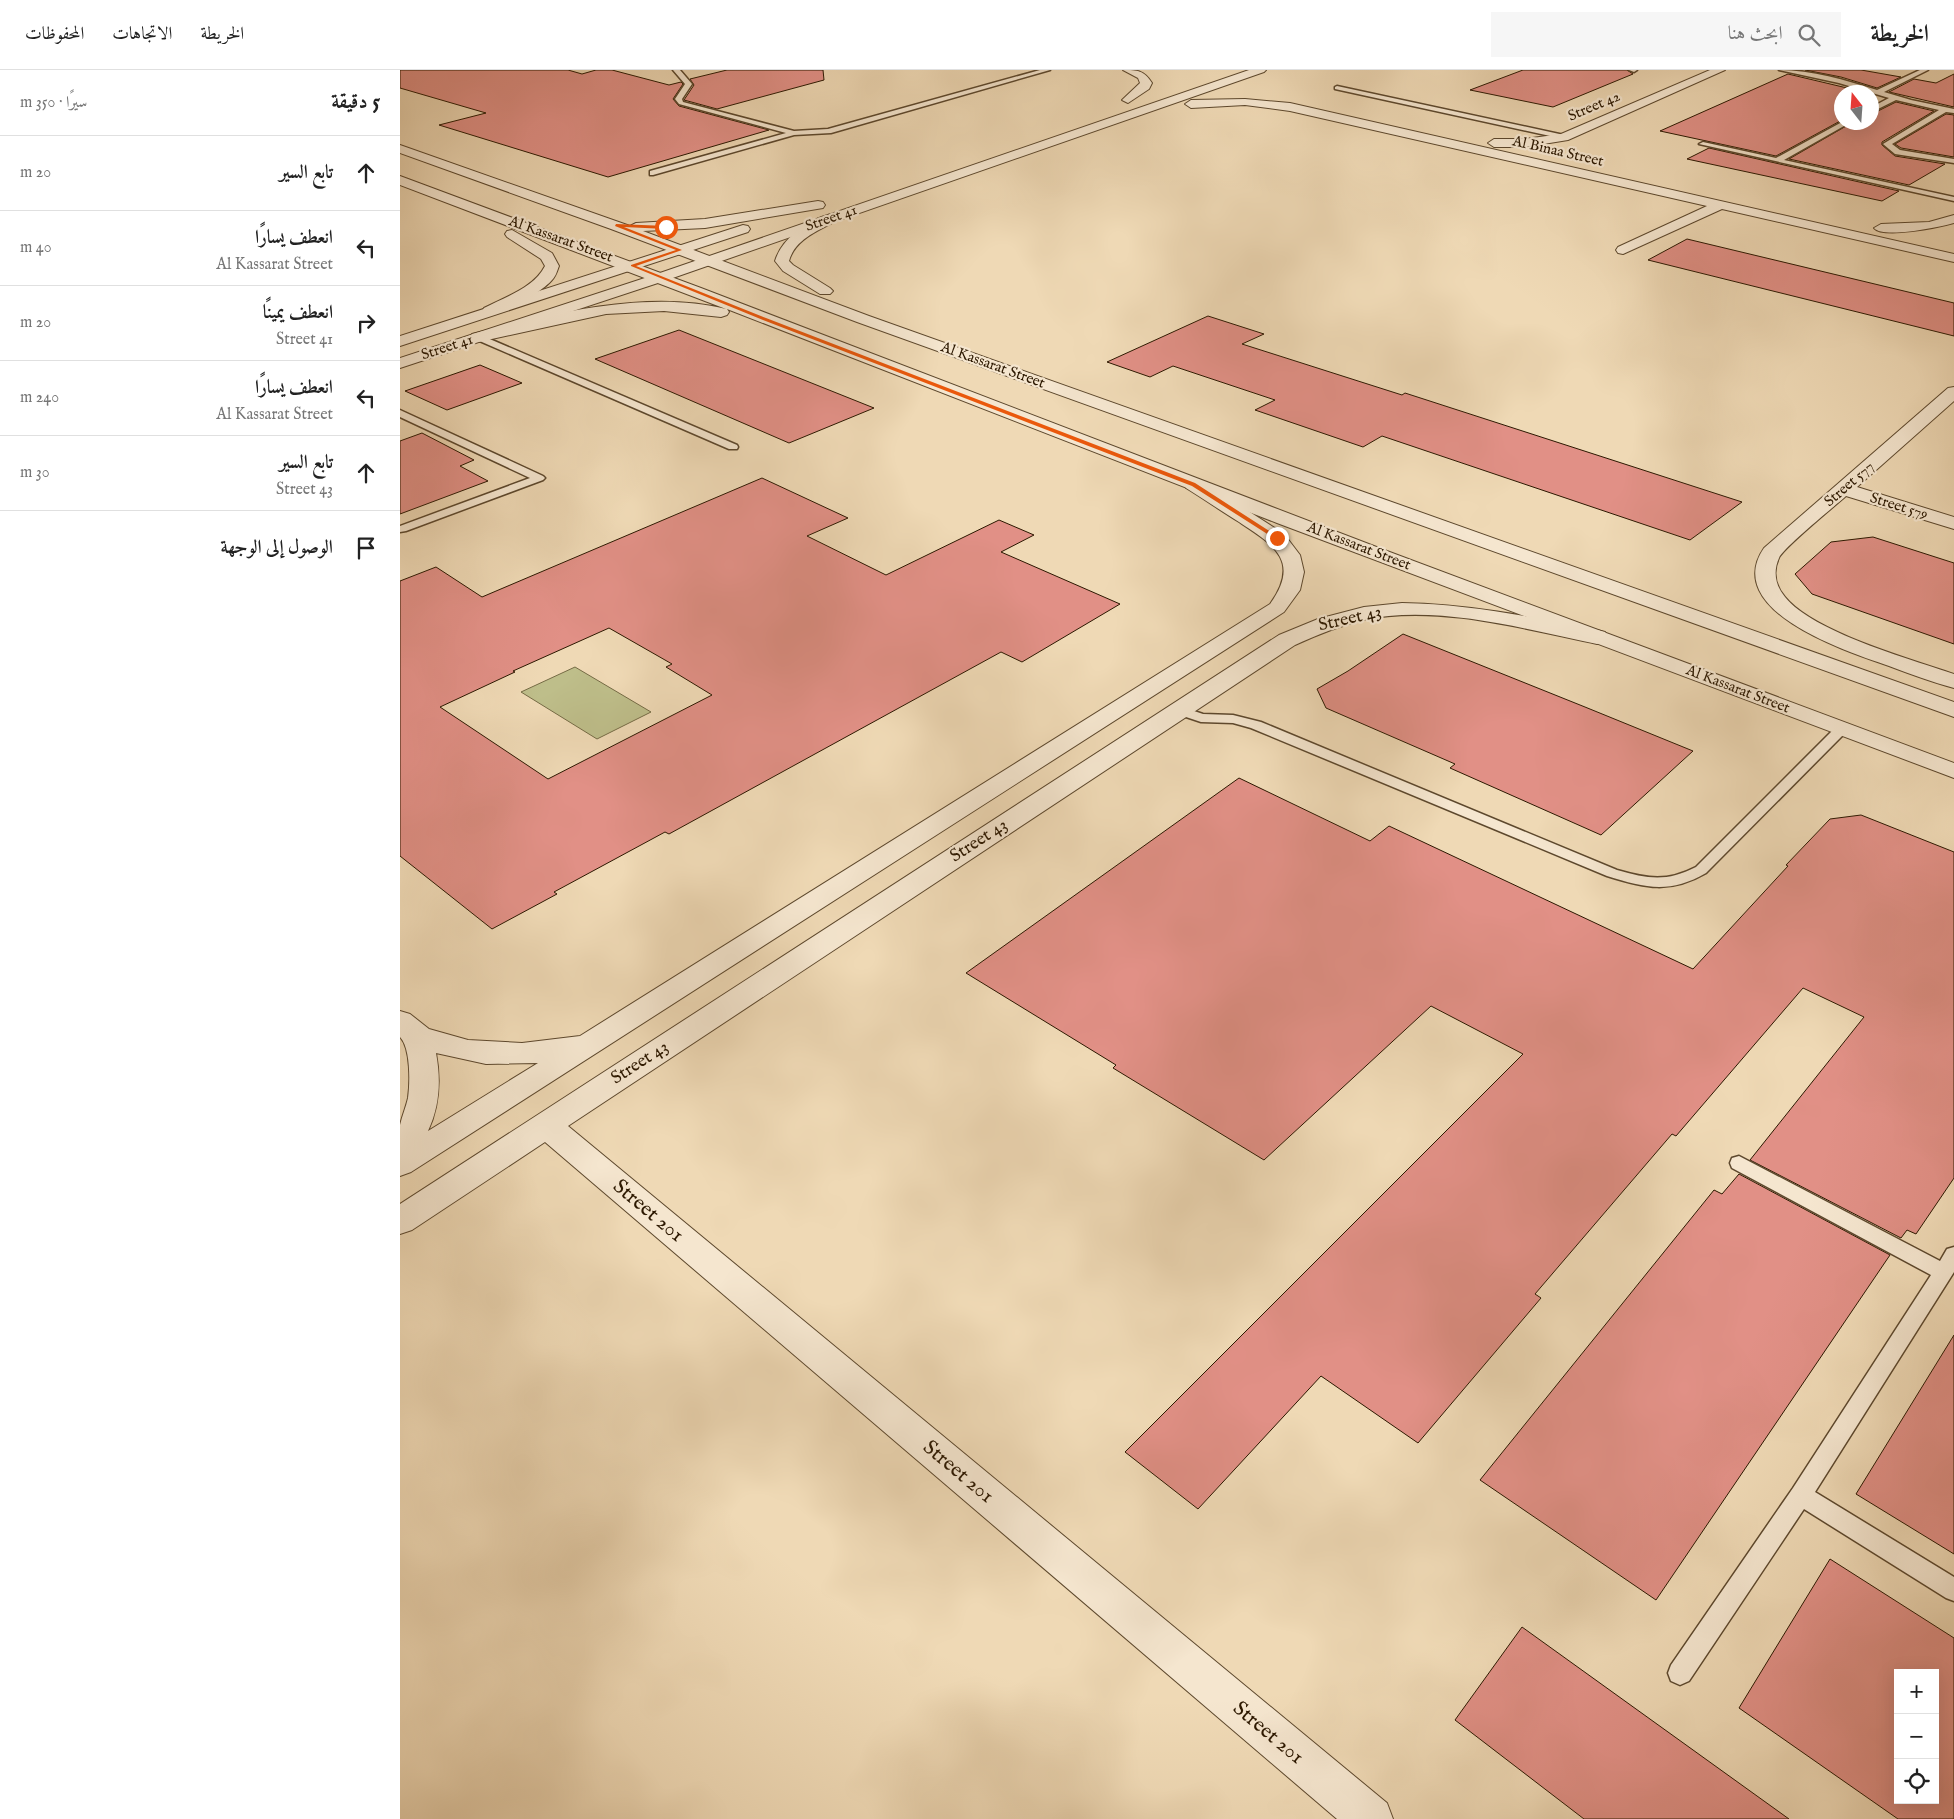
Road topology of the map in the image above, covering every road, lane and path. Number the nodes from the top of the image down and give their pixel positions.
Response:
1 (676, 70) edge
2 (1047, 70) edge
3 (1129, 70) edge
4 (1259, 70) edge
5 (1719, 70) edge
6 (1782, 70) edge
7 (1925, 70) edge
8 (1266, 83) dead end
9 (1854, 85) edge
10 (1337, 88) dead end
11 (1154, 91) dead end
12 (1879, 92) edge
13 (1879, 92) edge
14 (1286, 94) dead end
15 (1894, 98) junction
16 (1879, 106) edge
17 (1152, 109) junction
18 (1944, 110) junction
19 (1954, 111) edge
20 (1834, 130) edge
21 (794, 133) junction
22 (1564, 136) junction
23 (1493, 143) junction
24 (1703, 144) dead end
25 (400, 149) edge
26 (1561, 154) junction
27 (1778, 160) junction
28 (1954, 161) edge
29 (654, 173) dead end
30 (400, 180) edge
31 (1954, 199) edge
32 (1720, 205) junction
33 (474, 207) junction
34 (831, 218) junction
35 (1954, 225) edge
36 (616, 226) junction
37 (1881, 228) junction
38 (1936, 240) dead end
39 (680, 250) junction
40 (1623, 250) dead end
41 (1954, 258) edge
42 (710, 261) junction
43 (632, 266) junction
44 (662, 277) junction
45 (490, 311) junction
46 (863, 318) junction
47 (765, 319) junction
48 (478, 337) junction
49 (400, 341) edge
50 (400, 363) edge
51 (1954, 392) edge
52 (400, 413) edge
53 (419, 422) junction
54 (400, 429) edge
55 (733, 447) dead end
56 (1194, 484) junction
57 (1844, 489) junction
58 (1954, 523) edge
59 (402, 528) dead end
60 (1603, 638) junction
61 (1954, 681) edge
62 (1180, 710) junction
63 (1954, 710) edge
64 (1842, 729) junction
65 (1954, 771) edge
66 (408, 1028) edge
67 (591, 1043) junction
68 (546, 1125) junction
69 (400, 1157) edge
70 (1739, 1163) dead end
71 (400, 1164) edge
72 (400, 1221) edge
73 (1948, 1263) edge
74 (1802, 1495) junction
75 (1954, 1590) edge
76 (1680, 1673) dead end
77 (1371, 1819) edge

1 - 21 lane
2 - 21 lane
3 - 11 street
4 - 8 street
4 - 17 street, Street 41
5 - 22 street, Street 42
6 - 9 lane
7 - 12 lane
10 - 22 lane
13 - 15 lane
14 - 23 street, Al Binaa Street
15 - 16 lane
15 - 18 lane
17 - 32 street, Al Binaa Street
17 - 34 street, Street 41
18 - 19 lane
18 - 28 lane
20 - 27 lane
21 - 29 lane
22 - 23 street, Street 42
22 - 26 street, Street 42
23 - 26 street, Al Binaa Street
24 - 27 lane
25 - 36 street, Al Kassarat Street
26 - 37 street, Al Binaa Street
27 - 31 lane
30 - 33 street, Al Kassarat Street
32 - 40 street
32 - 41 street, Al Binaa Street
33 - 43 street, Al Kassarat Street
33 - 45 street
34 - 42 street, Street 41
34 - 46 street
35 - 37 street
36 - 39 street, Al Kassarat Street
36 - 39 street, Street 41
37 - 38 street, Al Binaa Street
39 - 42 street, Al Kassarat Street
39 - 43 street, Street 41
42 - 44 street, Street 41
42 - 46 street, Al Kassarat Street
43 - 44 street, Al Kassarat Street
43 - 45 street, Street 41
44 - 47 street, Al Kassarat Street
44 - 48 street, Street 41
45 - 49 street, Street 41
46 - 63 street, Al Kassarat Street
47 - 48 street
47 - 56 street, Al Kassarat Street
48 - 50 street, Street 41
48 - 55 lane
51 - 57 street, Street 577
52 - 53 lane
53 - 54 lane
53 - 59 lane
56 - 60 street, Al Kassarat Street
56 - 67 street, Street 43
57 - 58 street, Street 579
57 - 61 street, Street 577
60 - 62 street, Street 43
60 - 64 street, Al Kassarat Street
62 - 64 lane
62 - 68 street, Street 43
64 - 65 street, Al Kassarat Street
66 - 67 street
66 - 69 street
67 - 71 street, Street 43
68 - 72 street, Street 43
68 - 77 street, Street 201
70 - 73 lane
73 - 74 lane
74 - 75 lane
74 - 76 lane

